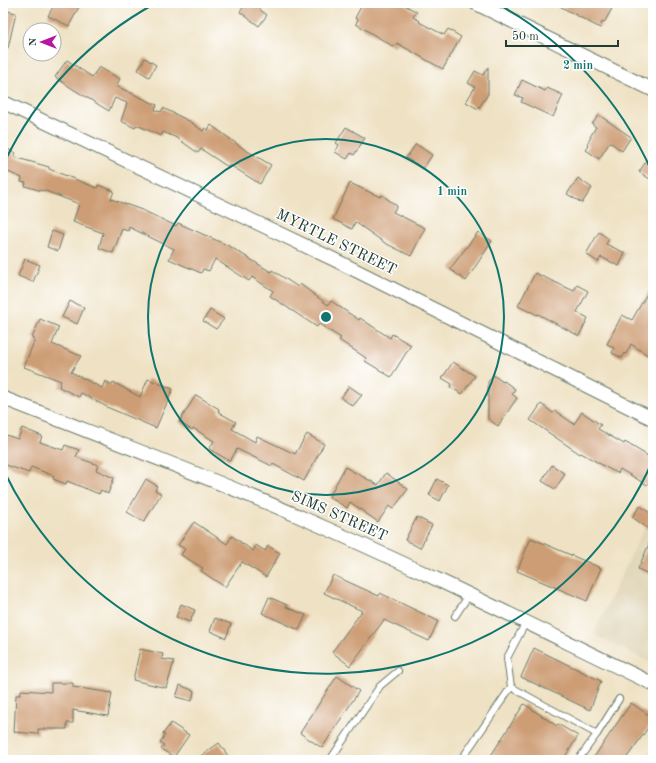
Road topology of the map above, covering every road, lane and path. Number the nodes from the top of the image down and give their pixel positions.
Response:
1 (475, 3) edge
2 (653, 90) edge
3 (3, 102) edge
4 (3, 398) edge
5 (653, 418) edge
6 (469, 595) junction
7 (455, 616) dead end
8 (526, 622) junction
9 (398, 672) dead end
10 (653, 684) edge
11 (511, 687) junction
12 (619, 699) dead end
13 (597, 734) junction
14 (330, 760) edge
15 (461, 760) edge
16 (578, 760) edge

1 - 2 street
3 - 5 street, MYRTLE STREET
4 - 6 street, SIMS STREET
6 - 7 lane
6 - 8 street, SIMS STREET
8 - 10 street, SIMS STREET
8 - 11 lane
9 - 14 lane
11 - 13 lane
11 - 15 lane
12 - 13 lane
13 - 16 lane

